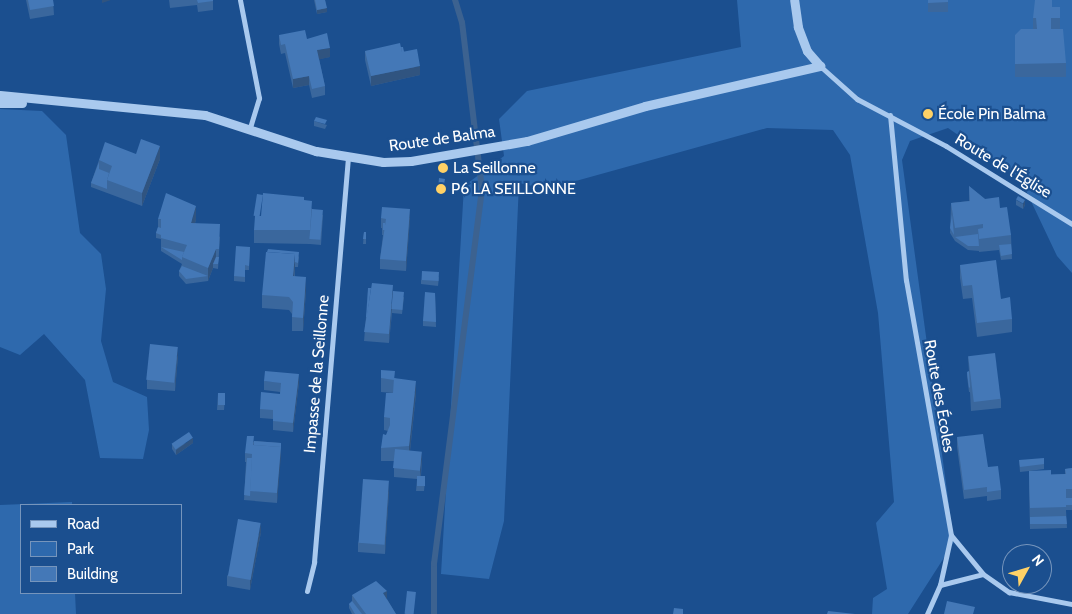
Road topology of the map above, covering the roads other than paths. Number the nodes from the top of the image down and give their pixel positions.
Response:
1 (240, 0) edge
2 (794, 0) edge
3 (820, 66) junction
4 (0, 95) edge
5 (36, 101) junction
6 (0, 103) edge
7 (890, 115) junction
8 (250, 128) junction
9 (348, 158) junction
10 (1072, 224) edge
11 (951, 535) junction
12 (983, 574) junction
13 (940, 585) junction
14 (307, 591) dead end
15 (1072, 604) edge
16 (927, 614) edge

1 - 8 street
2 - 3 street
3 - 7 street, Route de l'Église
3 - 9 street, Route de Balma
4 - 5 street, Route de Balma
5 - 6 street, Route de Balma
5 - 8 street, Route de Balma
7 - 10 street, Route de l'Église
7 - 11 street, Route des Écoles
8 - 9 street, Route de Balma
9 - 14 street, Impasse de la Seillonne
11 - 12 street, Route des Écoles
11 - 13 street
12 - 13 street
12 - 15 street, Route des Écoles
13 - 16 street

